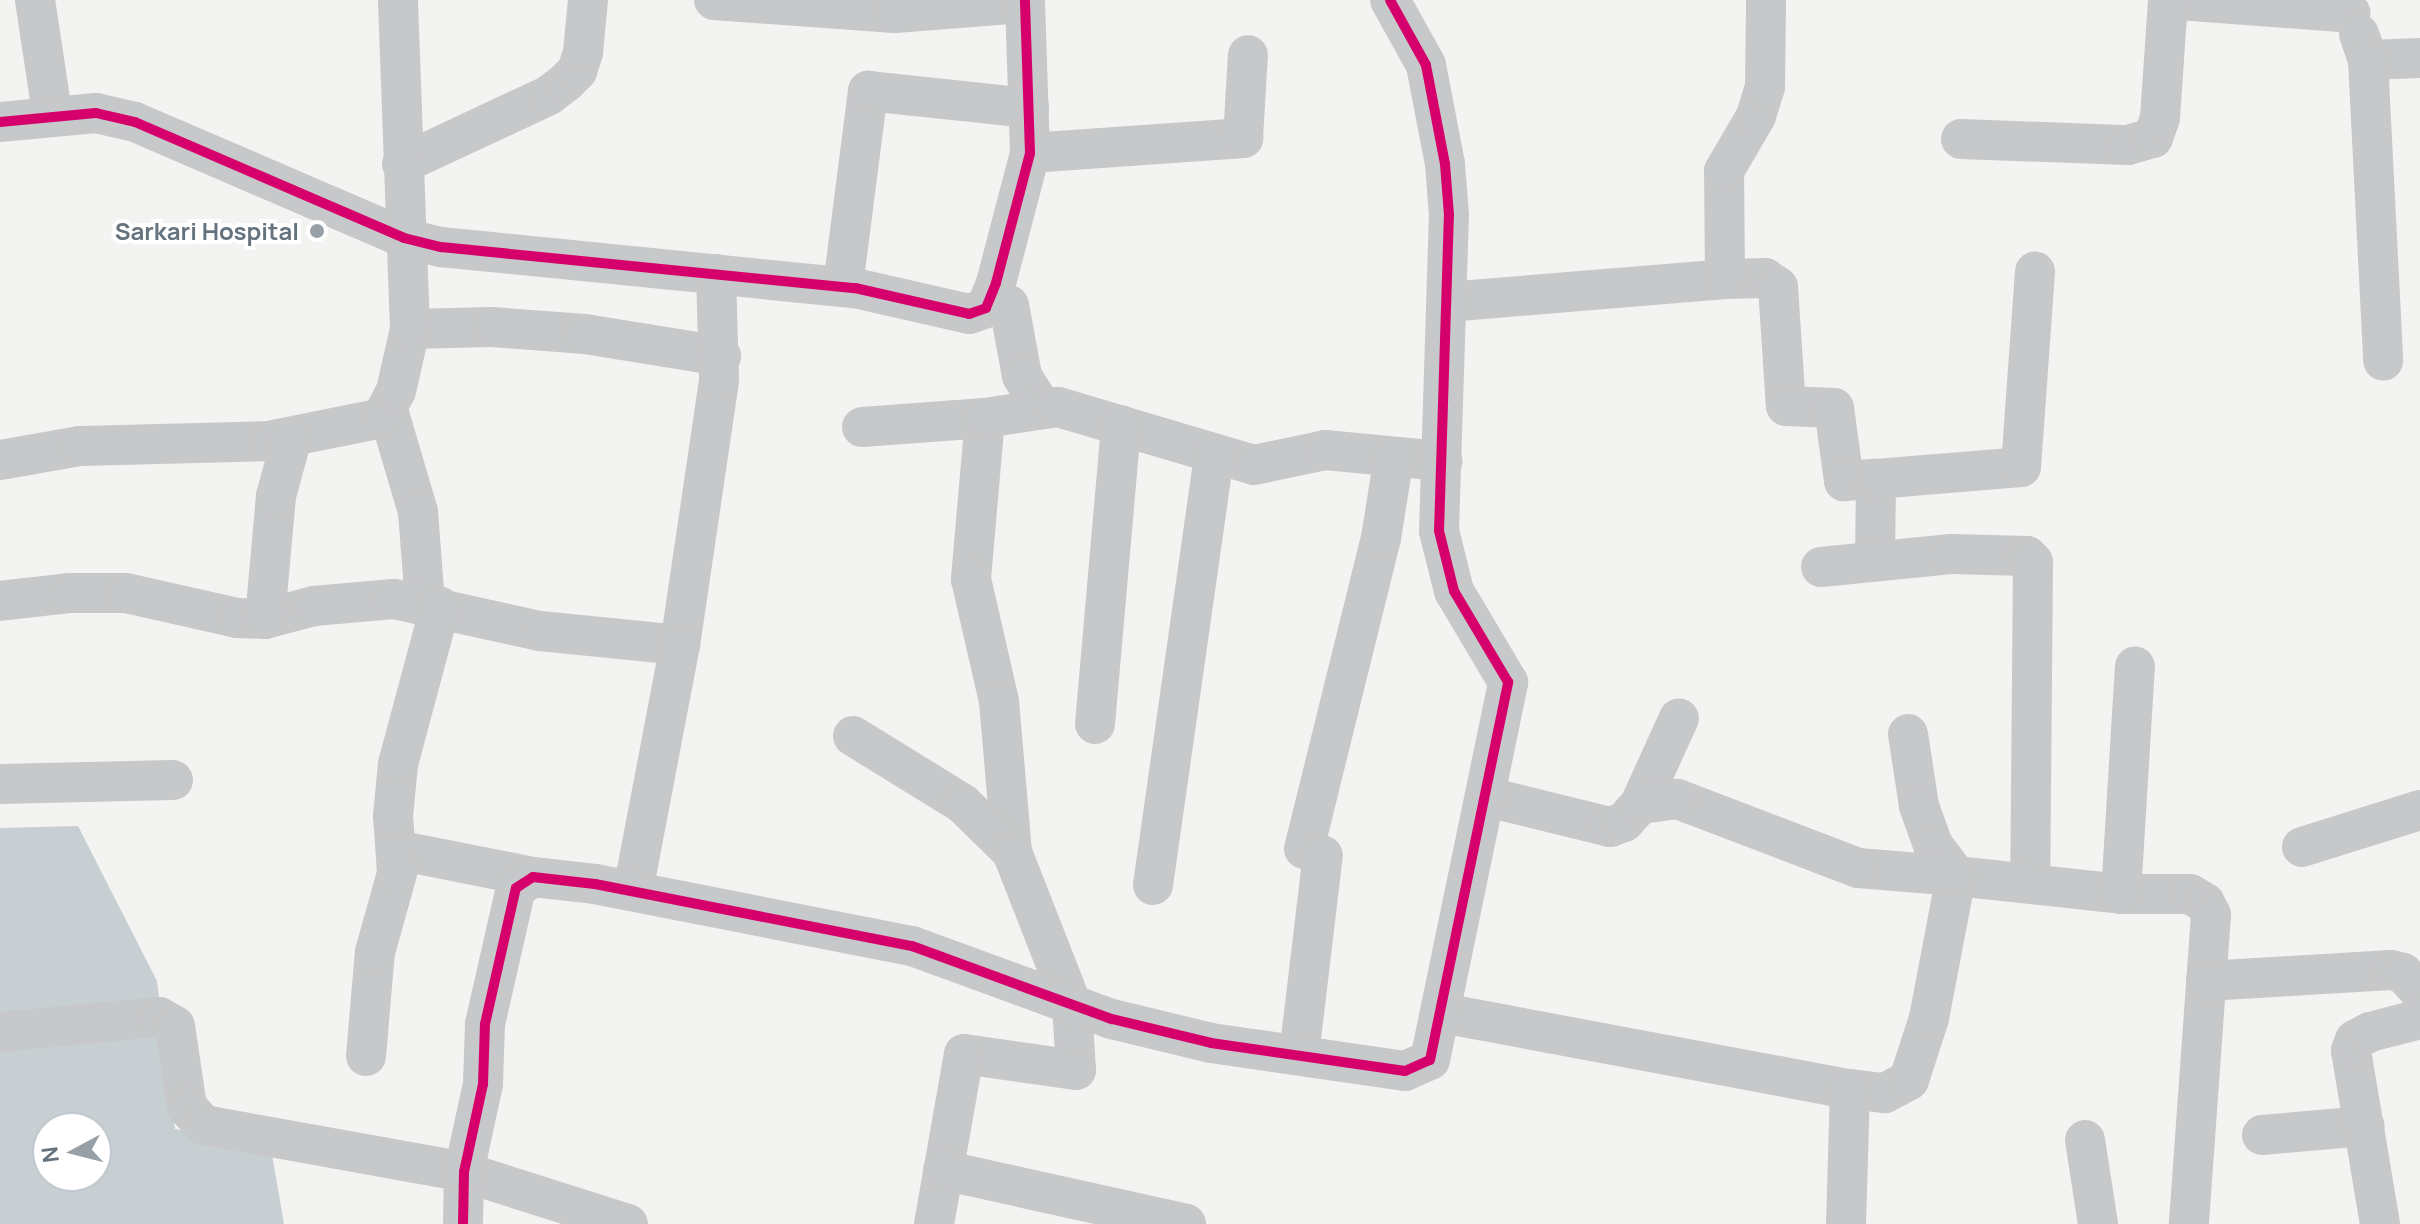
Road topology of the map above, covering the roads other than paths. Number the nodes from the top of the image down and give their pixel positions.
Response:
1 (35, 0) edge
2 (398, 0) edge
3 (588, 0) edge
4 (714, 0) edge
5 (1390, 0) edge
6 (1766, 0) edge
7 (2168, 0) edge
8 (2179, 0) edge
9 (1025, 2) edge
10 (2350, 6) edge
11 (1248, 55) dead end
12 (2420, 58) edge
13 (2368, 60) junction
14 (1029, 108) junction
15 (52, 113) junction
16 (0, 122) edge
17 (1961, 139) dead end
18 (1030, 153) junction
19 (402, 164) junction
20 (404, 238) junction
21 (2035, 271) dead end
22 (716, 274) junction
23 (1725, 279) junction
24 (843, 286) junction
25 (1447, 302) junction
26 (1009, 305) dead end
27 (410, 329) junction
28 (721, 356) junction
29 (2383, 361) dead end
30 (1042, 408) junction
31 (388, 410) junction
32 (985, 418) junction
33 (1121, 425) junction
34 (862, 427) dead end
35 (292, 437) junction
36 (1214, 454) junction
37 (1394, 457) junction
38 (0, 460) edge
39 (1442, 461) junction
40 (1876, 479) junction
41 (1439, 531) junction
42 (1381, 538) junction
43 (1875, 559) junction
44 (1821, 567) dead end
45 (0, 601) edge
46 (432, 606) junction
47 (265, 619) junction
48 (680, 645) junction
49 (2135, 666) dead end
50 (1679, 718) dead end
51 (1095, 724) dead end
52 (1908, 734) dead end
53 (853, 736) dead end
54 (173, 780) dead end
55 (0, 784) edge
56 (1488, 797) junction
57 (1640, 804) junction
58 (2420, 810) edge
59 (2302, 847) dead end
60 (397, 850) junction
61 (1012, 852) junction
62 (1956, 876) junction
63 (533, 877) junction
64 (2030, 883) junction
65 (1153, 885) dead end
66 (633, 891) junction
67 (2121, 894) junction
68 (2206, 981) junction
69 (2420, 991) edge
70 (1072, 1005) junction
71 (1442, 1013) junction
72 (2420, 1019) edge
73 (0, 1032) edge
74 (1299, 1055) junction
75 (366, 1056) dead end
76 (1850, 1089) junction
77 (2365, 1126) junction
78 (2262, 1135) dead end
79 (2085, 1140) dead end
80 (943, 1170) junction
81 (464, 1172) junction
82 (463, 1224) edge
83 (628, 1224) edge
84 (934, 1224) edge
85 (1186, 1224) edge
86 (1846, 1224) edge
87 (2098, 1224) edge
88 (2189, 1224) edge
89 (2380, 1224) edge

1 - 15 street
2 - 19 street
3 - 19 street
4 - 9 street
5 - 25 street
6 - 23 street
7 - 17 street
8 - 10 street
9 - 14 street
10 - 13 street
11 - 18 street
12 - 13 street
13 - 29 street
14 - 18 street
14 - 24 street
15 - 16 street
15 - 20 street
18 - 24 street
19 - 20 street
20 - 22 street
20 - 27 street
21 - 40 street
22 - 24 street
22 - 28 street
23 - 25 street
23 - 40 street
25 - 39 street
26 - 30 street
27 - 28 street
27 - 31 street
28 - 48 street
30 - 32 street
30 - 33 street
31 - 35 street
31 - 46 street
32 - 34 street
32 - 61 street
33 - 36 street
33 - 51 street
35 - 38 street
35 - 47 street
36 - 37 street
36 - 65 street
37 - 39 street
37 - 42 street
39 - 41 street
40 - 43 street
41 - 42 street
41 - 56 street
42 - 74 street
43 - 44 street
43 - 64 street
45 - 47 street
46 - 47 street
46 - 48 street
46 - 60 street
48 - 66 street
49 - 67 street
50 - 57 street
52 - 62 street
53 - 61 street
54 - 55 street
56 - 57 street
56 - 71 street
57 - 62 street
58 - 59 street
60 - 63 street
60 - 75 street
61 - 70 street
62 - 64 street
62 - 76 street
63 - 66 street
63 - 81 street
64 - 67 street
66 - 70 street
67 - 68 street
68 - 69 street
68 - 88 street
70 - 74 street
70 - 80 street
71 - 74 street
71 - 76 street
72 - 77 street
73 - 81 street
76 - 86 street
77 - 78 street
77 - 89 street
79 - 87 street
80 - 84 street
80 - 85 street
81 - 82 street
81 - 83 street

